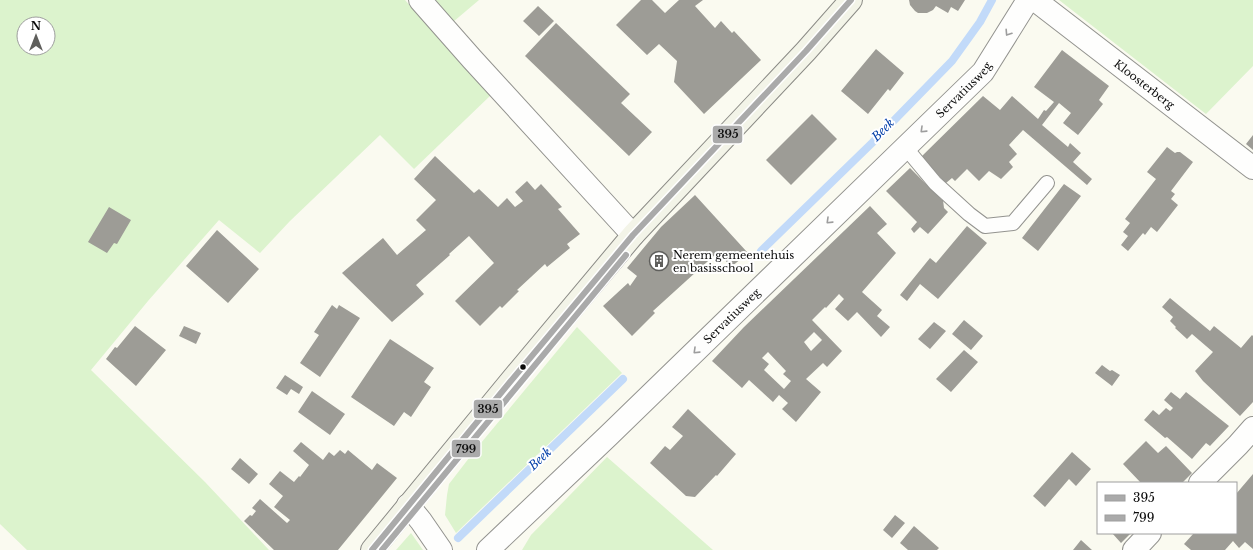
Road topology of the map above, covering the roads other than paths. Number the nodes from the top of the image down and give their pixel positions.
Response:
1 (420, 0) edge
2 (850, 0) edge
3 (1028, 0) edge
4 (1035, 0) edge
5 (905, 147) junction
6 (1253, 168) edge
7 (1047, 183) dead end
8 (633, 235) junction
9 (1253, 428) edge
10 (1201, 482) edge
11 (408, 505) junction
12 (1149, 534) edge
13 (372, 550) edge
14 (441, 550) edge
15 (488, 550) edge
16 (1134, 550) edge

1 - 8 street
2 - 8 street
3 -> 5 street, Servatiusweg
4 - 6 street, Kloosterberg
5 - 7 lane
5 -> 15 street, Servatiusweg
8 - 11 street
9 - 10 street
11 - 13 street
11 - 14 street
12 - 16 street

